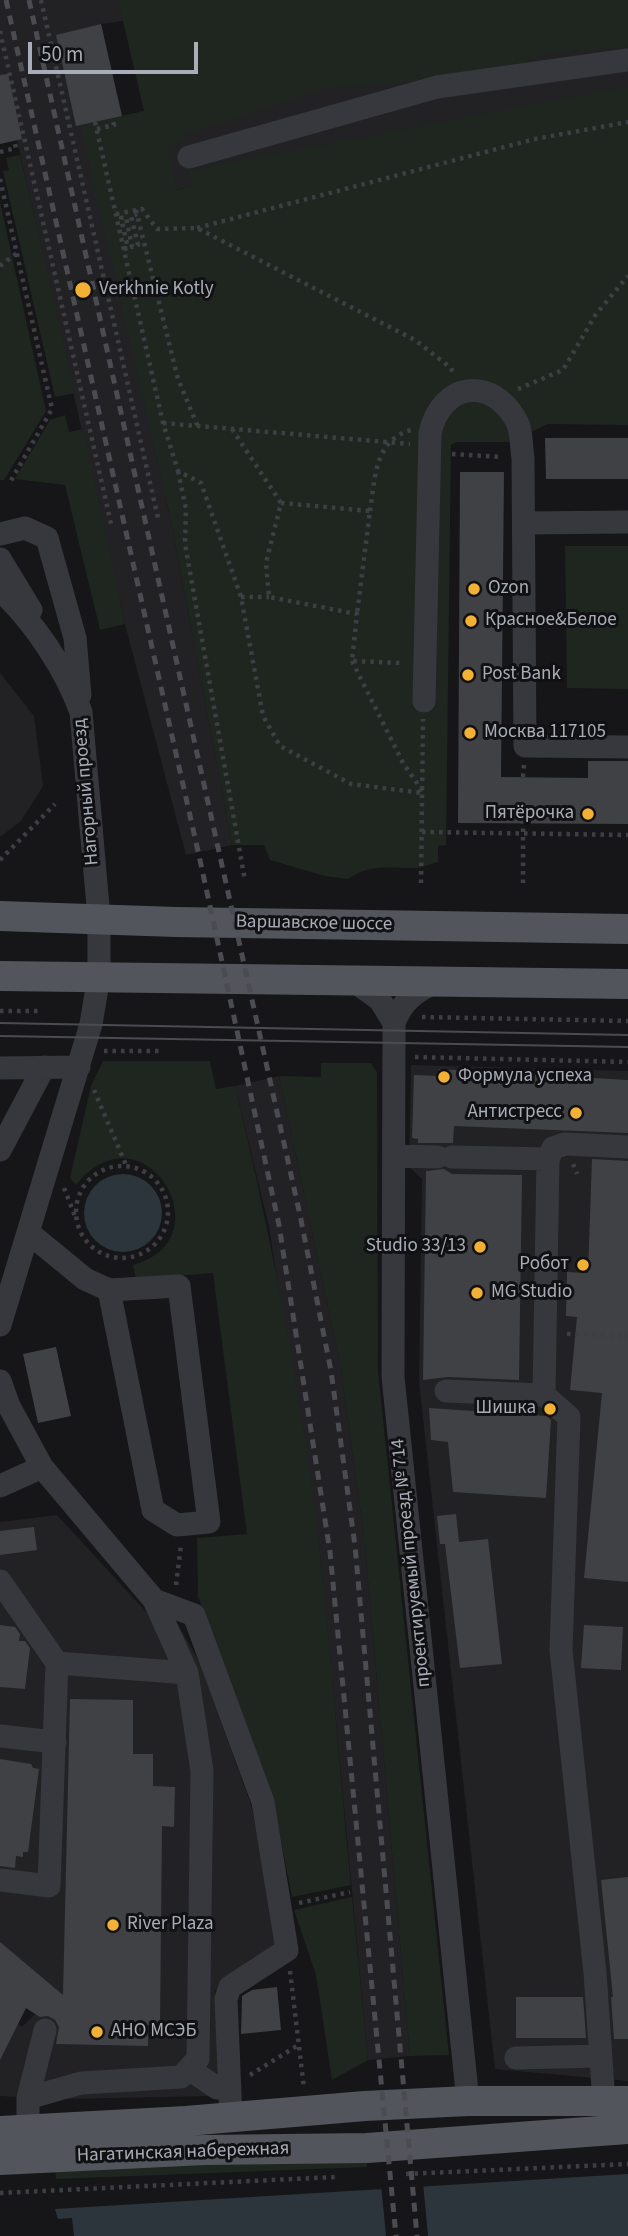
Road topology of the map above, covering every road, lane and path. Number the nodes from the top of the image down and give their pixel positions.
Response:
1 (41, 0) edge
2 (0, 31) edge
3 (628, 60) edge
4 (112, 118) dead end
5 (95, 122) dead end
6 (628, 122) edge
7 (97, 129) junction
8 (14, 140) dead end
9 (0, 152) edge
10 (189, 157) dead end
11 (0, 179) edge
12 (137, 212) junction
13 (116, 214) junction
14 (197, 228) junction
15 (124, 249) junction
16 (17, 253) junction
17 (0, 266) edge
18 (628, 276) edge
19 (460, 392) junction
20 (498, 397) junction
21 (163, 423) junction
22 (198, 428) junction
23 (232, 429) junction
24 (431, 436) junction
25 (390, 441) junction
26 (523, 458) junction
27 (178, 471) junction
28 (9, 484) dead end
29 (281, 503) junction
30 (370, 511) junction
31 (158, 518) dead end
32 (628, 522) edge
33 (526, 523) junction
34 (112, 528) dead end
35 (0, 534) edge
36 (0, 559) edge
37 (0, 590) edge
38 (241, 597) junction
39 (268, 597) junction
40 (357, 614) junction
41 (34, 632) junction
42 (352, 661) junction
43 (425, 664) junction
44 (424, 701) joint
45 (81, 712) junction
46 (628, 747) edge
47 (423, 793) junction
48 (55, 804) dead end
49 (523, 823) dead end
50 (422, 832) junction
51 (523, 834) junction
52 (628, 835) edge
53 (0, 860) edge
54 (245, 881) dead end
55 (421, 883) dead end
56 (523, 883) dead end
57 (0, 916) edge
58 (99, 918) junction
59 (628, 929) edge
60 (0, 976) edge
61 (99, 976) junction
62 (352, 980) junction
63 (436, 982) junction
64 (628, 984) edge
65 (0, 1011) edge
66 (40, 1011) dead end
67 (395, 1020) junction
68 (628, 1021) edge
69 (405, 1057) dead end
70 (628, 1062) edge
71 (44, 1067) junction
72 (0, 1068) edge
73 (84, 1073) junction
74 (628, 1147) edge
75 (0, 1150) edge
76 (394, 1156) junction
77 (548, 1158) junction
78 (126, 1166) junction
79 (29, 1233) junction
80 (109, 1290) junction
81 (0, 1325) edge
82 (559, 1333) dead end
83 (628, 1336) edge
84 (0, 1381) edge
85 (446, 1391) dead end
86 (544, 1395) junction
87 (42, 1467) junction
88 (0, 1486) edge
89 (181, 1539) dead end
90 (0, 1581) edge
91 (164, 1602) junction
92 (57, 1663) junction
93 (187, 1672) junction
94 (0, 1737) edge
95 (55, 1742) junction
96 (0, 1880) edge
97 (350, 1892) dead end
98 (281, 1906) junction
99 (287, 1950) junction
100 (45, 2030) dead end
101 (300, 2044) junction
102 (600, 2056) junction
103 (516, 2058) dead end
104 (189, 2068) junction
105 (230, 2087) junction
106 (304, 2088) dead end
107 (28, 2098) junction
108 (468, 2101) junction
109 (616, 2101) edge
110 (231, 2118) junction
111 (628, 2129) edge
112 (19, 2140) edge
113 (0, 2160) edge
114 (628, 2164) edge
115 (395, 2174) dead end
116 (341, 2176) dead end
117 (0, 2193) edge

1 - 31 path
2 - 34 path
3 - 10 street
4 - 7 path
5 - 7 path
6 - 14 path
7 - 13 path
8 - 9 path
11 - 16 path
12 - 13 path
12 - 14 path
12 - 15 path
12 - 22 path
13 - 15 path
14 - 19 path
15 - 21 path
16 - 17 path
16 - 28 path
18 - 20 path
19 - 20 street
19 - 24 street
20 - 26 street
21 - 22 path
21 - 27 path
22 - 23 path
23 - 25 path
23 - 29 path
24 - 25 path
24 - 25 path
24 - 26 path
24 - 43 street
25 - 30 path
26 - 33 street
27 - 38 path
27 - 54 path
29 - 30 path
29 - 39 path
30 - 40 path
32 - 33 street
33 - 46 street
35 - 45 street
36 - 41 street
37 - 41 street, Нагорный проезд
38 - 39 path
38 - 47 path
39 - 40 path
40 - 42 path
41 - 45 street, Нагорный проезд
42 - 43 path
42 - 47 path
43 - 44 street
44 - 47 path
45 - 58 street, Нагорный проезд
47 - 50 path
48 - 53 path
49 - 51 path
50 - 51 path
50 - 55 path
51 - 52 path
51 - 56 path
57 - 58 main road, Варшавское шоссе
58 - 59 main road, Варшавское шоссе
58 - 61 street, Нагорный проезд
60 - 61 main road
61 - 62 main road
61 - 73 street, Нагорный проезд
62 - 63 main road
62 - 67 street
63 - 64 main road
63 - 67 street
65 - 66 path
67 - 68 path
67 - 76 street, проектируемый проезд № 714
69 - 70 path
71 - 72 street
71 - 73 street
71 - 75 street
73 - 78 path
73 - 79 street, Нагорный проезд
74 - 77 street
76 - 77 street
76 - 108 street, проектируемый проезд № 714
77 - 86 street
78 - 78 path
79 - 80 street
79 - 81 street, Нагорный проезд
80 - 80 street
82 - 83 path
84 - 87 street
85 - 86 street
86 - 102 street
87 - 88 street
87 - 91 street
89 - 91 path
90 - 92 street
91 - 93 street
91 - 98 street
92 - 93 street
92 - 95 street
93 - 104 street
94 - 95 street
95 - 96 street
97 - 98 path
98 - 99 street
99 - 101 path
99 - 105 street
100 - 107 street
101 - 105 path
101 - 106 path
102 - 103 street
102 - 109 street
104 - 105 street
104 - 107 street
105 - 110 street
107 - 112 street
108 - 109 main road, Нагатинская набережная
108 - 110 main road, Нагатинская набережная
110 - 112 main road, Нагатинская набережная
111 - 112 main road, Нагатинская набережная
112 - 113 main road, Нагатинская набережная
114 - 115 path
116 - 117 path

